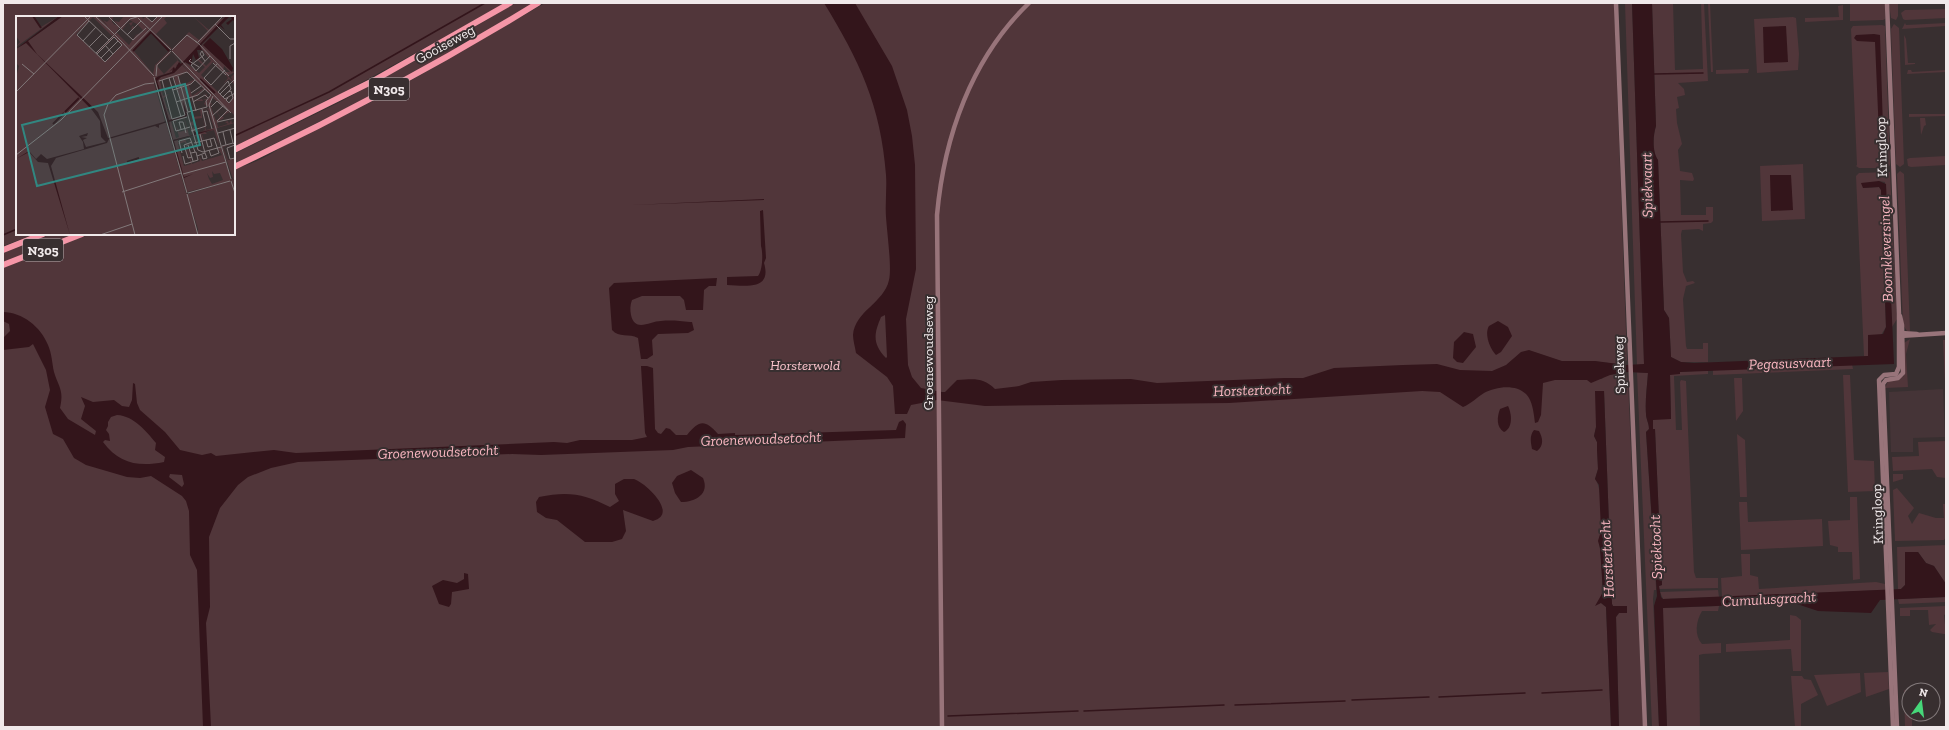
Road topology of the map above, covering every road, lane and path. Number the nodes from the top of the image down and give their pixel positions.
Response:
1 (510, 3) edge
2 (538, 3) edge
3 (1029, 3) edge
4 (1616, 3) edge
5 (1887, 3) edge
6 (235, 150) edge
7 (235, 166) edge
8 (40, 235) edge
9 (79, 235) edge
10 (3, 250) edge
11 (3, 265) edge
12 (1946, 333) edge
13 (1901, 335) junction
14 (1890, 601) junction
15 (942, 727) edge
16 (1645, 727) edge
17 (1893, 727) edge
18 (1897, 727) edge

1 - 6 highway, Gooiseweg / N305
2 - 7 highway, Gooiseweg / N305
3 - 15 street, Groenewoudseweg
4 - 16 street, Spiekweg
5 - 13 street, Kringloop
8 - 10 highway, N305
9 - 11 highway, N305
12 - 13 street
13 - 14 street, Kringloop
14 - 17 street, Kringloop
14 - 18 street, Kringloop

